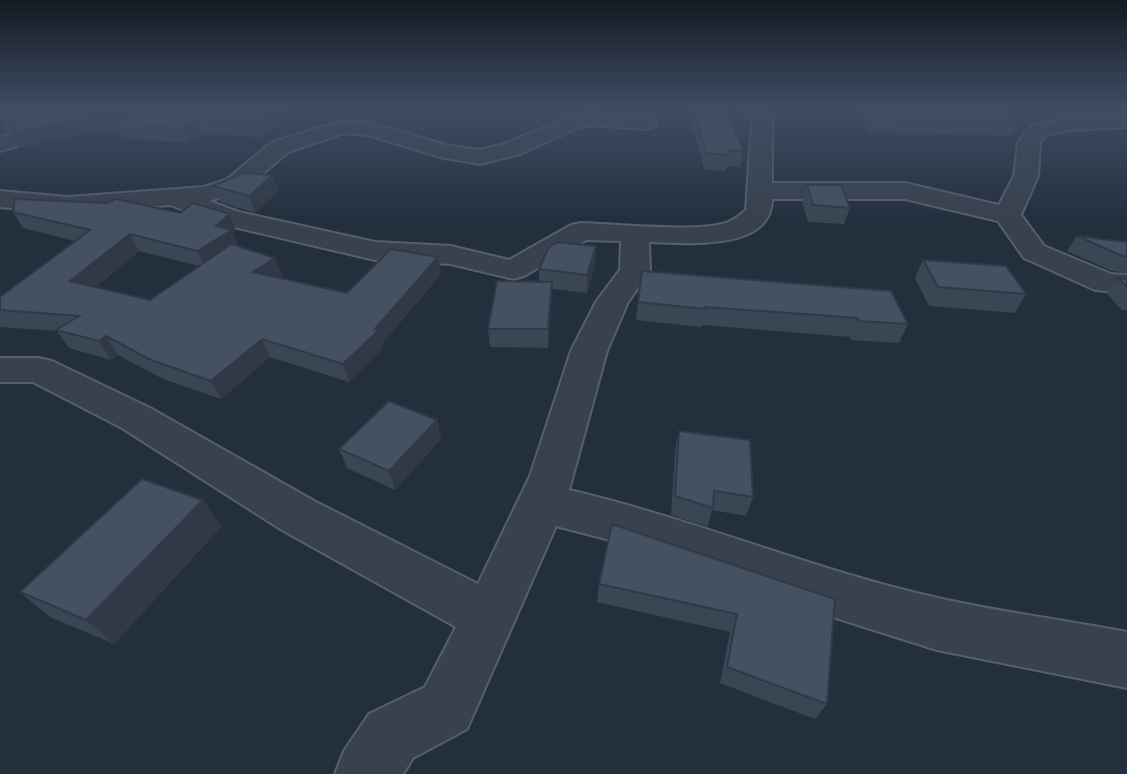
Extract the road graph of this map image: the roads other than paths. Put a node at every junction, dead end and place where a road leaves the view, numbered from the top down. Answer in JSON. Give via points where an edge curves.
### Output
{"nodes":[{"id":1,"x":283,"y":146,"type":"edge"},
{"id":2,"x":428,"y":146,"type":"edge"},
{"id":3,"x":519,"y":146,"type":"edge"},
{"id":4,"x":762,"y":146,"type":"edge"},
{"id":5,"x":1028,"y":146,"type":"edge"},
{"id":6,"x":761,"y":191,"type":"junction"},
{"id":7,"x":175,"y":198,"type":"junction"},
{"id":8,"x":0,"y":199,"type":"edge"},
{"id":9,"x":1007,"y":215,"type":"junction"},
{"id":10,"x":635,"y":233,"type":"junction"},
{"id":11,"x":1127,"y":284,"type":"edge"},
{"id":12,"x":0,"y":370,"type":"edge"},
{"id":13,"x":542,"y":503,"type":"junction"},
{"id":14,"x":489,"y":617,"type":"junction"},
{"id":15,"x":1127,"y":660,"type":"edge"},
{"id":16,"x":367,"y":774,"type":"edge"}],
"edges":[{"from":1,"to":7,"type":"street","via":[[235,185]]},
{"from":2,"to":3,"type":"street","via":[[480,157]]},
{"from":4,"to":6,"type":"street"},
{"from":5,"to":9,"type":"street","via":[[1026,176]]},
{"from":6,"to":9,"type":"street","via":[[905,191]]},
{"from":6,"to":10,"type":"street","via":[[759,212],[732,231]]},
{"from":7,"to":8,"type":"street","via":[[68,205]]},
{"from":7,"to":10,"type":"street","via":[[232,218],[375,251],[451,255],[513,270],[581,232]]},
{"from":9,"to":11,"type":"street","via":[[1034,252],[1106,283]]},
{"from":10,"to":13,"type":"street","via":[[635,271],[612,302],[589,351]]},
{"from":12,"to":14,"type":"street","via":[[39,370],[136,418],[299,516]]},
{"from":13,"to":14,"type":"street"},
{"from":13,"to":15,"type":"street","via":[[631,525],[937,624]]},
{"from":14,"to":16,"type":"street","via":[[446,708],[391,736]]}]}
